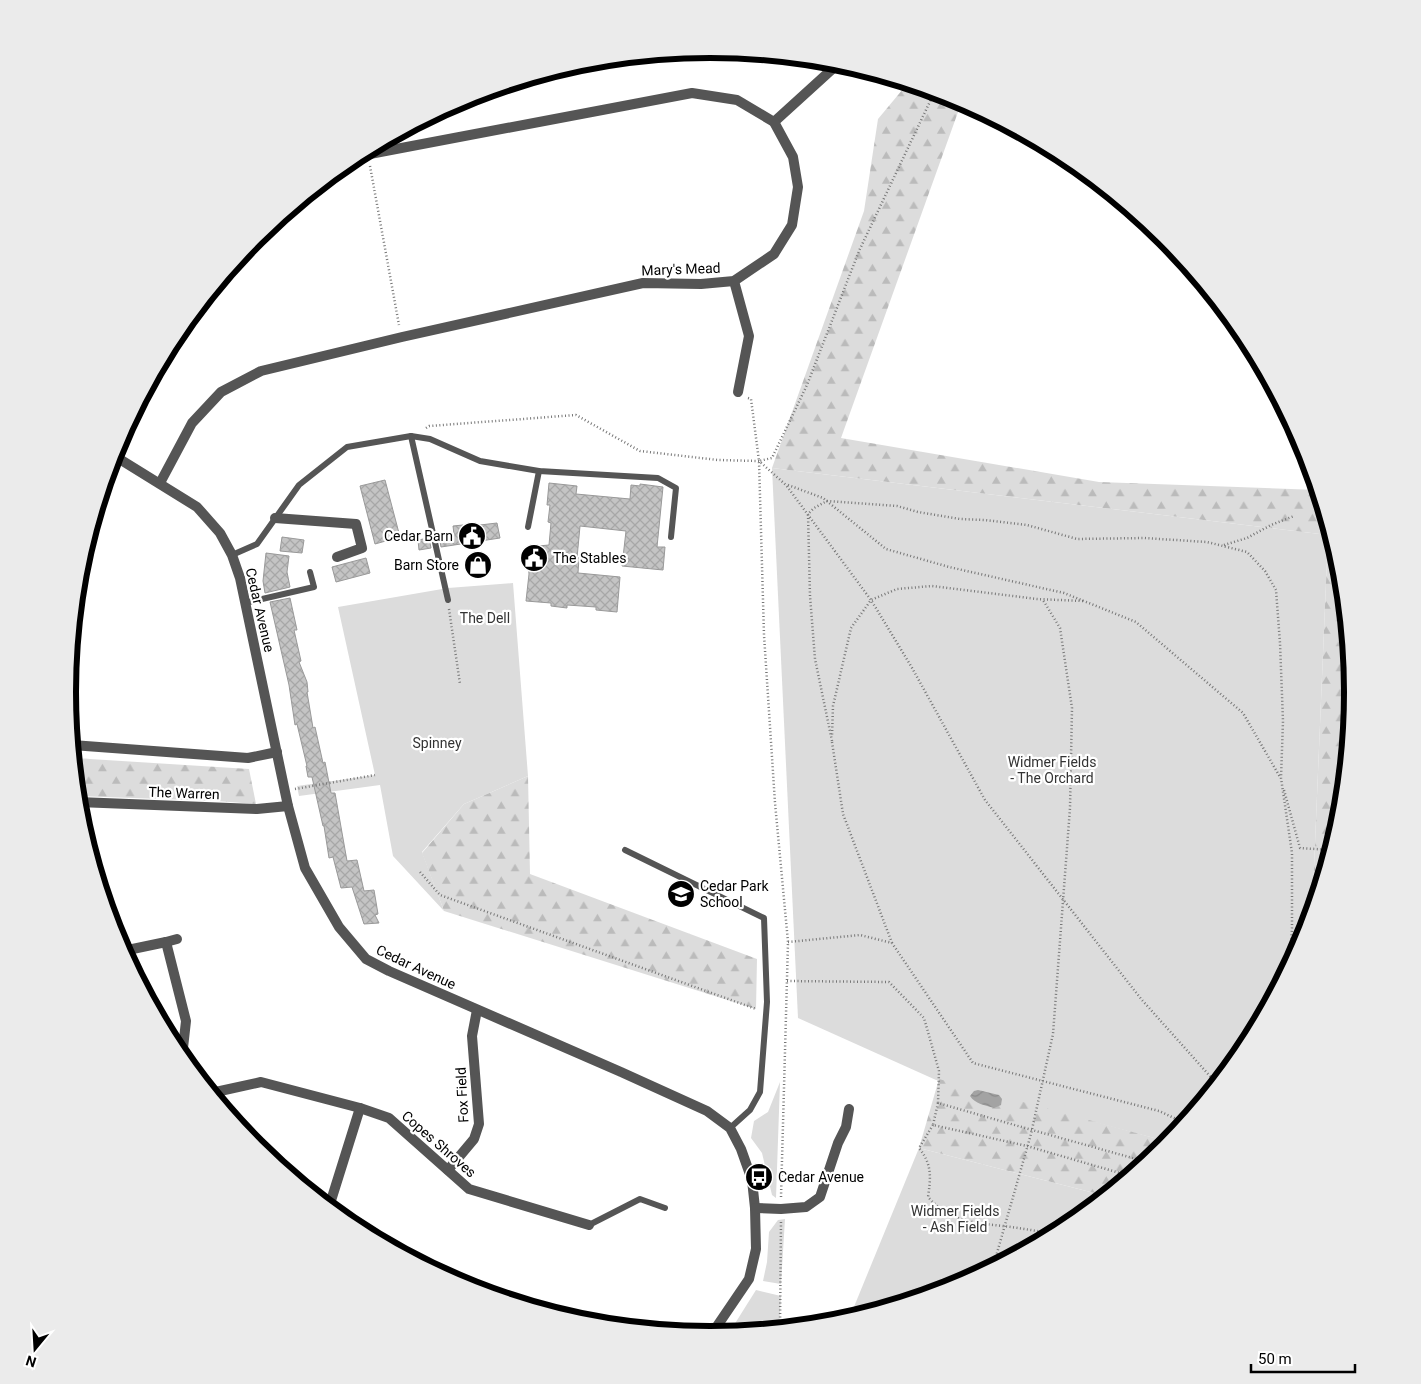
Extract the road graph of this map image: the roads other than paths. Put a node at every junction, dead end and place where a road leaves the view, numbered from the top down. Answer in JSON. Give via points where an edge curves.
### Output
{"nodes":[{"id":1,"x":832,"y":70,"type":"edge"},
{"id":2,"x":774,"y":122,"type":"junction"},
{"id":3,"x":378,"y":152,"type":"edge"},
{"id":4,"x":734,"y":282,"type":"junction"},
{"id":5,"x":738,"y":392,"type":"road end"},
{"id":6,"x":412,"y":436,"type":"junction"},
{"id":7,"x":120,"y":459,"type":"edge"},
{"id":8,"x":539,"y":470,"type":"junction"},
{"id":9,"x":160,"y":483,"type":"junction"},
{"id":10,"x":275,"y":518,"type":"junction"},
{"id":11,"x":528,"y":527,"type":"dead end"},
{"id":12,"x":671,"y":537,"type":"dead end"},
{"id":13,"x":232,"y":555,"type":"junction"},
{"id":14,"x":337,"y":557,"type":"dead end"},
{"id":15,"x":310,"y":572,"type":"dead end"},
{"id":16,"x":448,"y":600,"type":"road end"},
{"id":17,"x":245,"y":603,"type":"junction"},
{"id":18,"x":78,"y":745,"type":"edge"},
{"id":19,"x":277,"y":752,"type":"junction"},
{"id":20,"x":86,"y":802,"type":"edge"},
{"id":21,"x":288,"y":806,"type":"junction"},
{"id":22,"x":625,"y":850,"type":"dead end"},
{"id":23,"x":177,"y":939,"type":"dead end"},
{"id":24,"x":166,"y":942,"type":"junction"},
{"id":25,"x":130,"y":949,"type":"edge"},
{"id":26,"x":477,"y":1010,"type":"junction"},
{"id":27,"x":183,"y":1045,"type":"edge"},
{"id":28,"x":218,"y":1091,"type":"edge"},
{"id":29,"x":360,"y":1108,"type":"junction"},
{"id":30,"x":849,"y":1109,"type":"dead end"},
{"id":31,"x":730,"y":1128,"type":"junction"},
{"id":32,"x":448,"y":1170,"type":"junction"},
{"id":33,"x":331,"y":1200,"type":"edge"},
{"id":34,"x":665,"y":1208,"type":"dead end"},
{"id":35,"x":755,"y":1208,"type":"junction"},
{"id":36,"x":589,"y":1226,"type":"joint"},
{"id":37,"x":717,"y":1326,"type":"edge"}],
"edges":[{"from":1,"to":2,"type":"street"},
{"from":2,"to":3,"type":"street","via":[[737,100],[692,93]]},
{"from":2,"to":4,"type":"street","name":"Mary's Mead","via":[[793,157],[798,187],[792,225],[774,254]]},
{"from":4,"to":5,"type":"street","via":[[749,336]]},
{"from":4,"to":9,"type":"street","name":"Mary's Mead","via":[[643,283],[261,371],[221,392],[192,423]]},
{"from":6,"to":8,"type":"lane","via":[[430,439],[480,461]]},
{"from":6,"to":10,"type":"lane","via":[[347,447],[299,485]]},
{"from":6,"to":16,"type":"lane"},
{"from":7,"to":9,"type":"street","name":"Cedar Avenue"},
{"from":8,"to":11,"type":"lane"},
{"from":8,"to":12,"type":"lane","via":[[658,478],[676,488]]},
{"from":9,"to":13,"type":"street","name":"Cedar Avenue","via":[[197,507],[220,533]]},
{"from":10,"to":13,"type":"lane","via":[[257,544]]},
{"from":10,"to":14,"type":"street","via":[[356,524],[362,548]]},
{"from":13,"to":17,"type":"street","name":"Cedar Avenue"},
{"from":15,"to":17,"type":"lane","via":[[314,587]]},
{"from":17,"to":19,"type":"street","name":"Cedar Avenue"},
{"from":18,"to":19,"type":"street","via":[[248,758]]},
{"from":19,"to":21,"type":"street","name":"Cedar Avenue"},
{"from":20,"to":21,"type":"street","name":"The Warren","via":[[257,809]]},
{"from":21,"to":26,"type":"street","name":"Cedar Avenue","via":[[305,868],[339,927],[366,959]]},
{"from":22,"to":31,"type":"lane","via":[[764,918],[767,1002],[760,1092],[750,1110]]},
{"from":23,"to":24,"type":"street"},
{"from":24,"to":25,"type":"street"},
{"from":24,"to":27,"type":"street","via":[[186,1022]]},
{"from":26,"to":31,"type":"street","name":"Cedar Avenue","via":[[708,1111]]},
{"from":26,"to":32,"type":"street","name":"Fox Field","via":[[472,1036],[479,1124],[474,1139]]},
{"from":28,"to":29,"type":"street","name":"Copes Shroves","via":[[261,1082]]},
{"from":29,"to":32,"type":"street","name":"Copes Shroves","via":[[389,1118]]},
{"from":29,"to":33,"type":"street"},
{"from":30,"to":35,"type":"street","via":[[846,1127],[820,1197],[806,1206]]},
{"from":31,"to":35,"type":"street","name":"Cedar Avenue","via":[[752,1180]]},
{"from":32,"to":36,"type":"street","name":"Copes Shroves","via":[[470,1189]]},
{"from":34,"to":36,"type":"lane","via":[[640,1199]]},
{"from":35,"to":37,"type":"street","name":"Cedar Avenue","via":[[756,1249],[749,1279]]}]}
